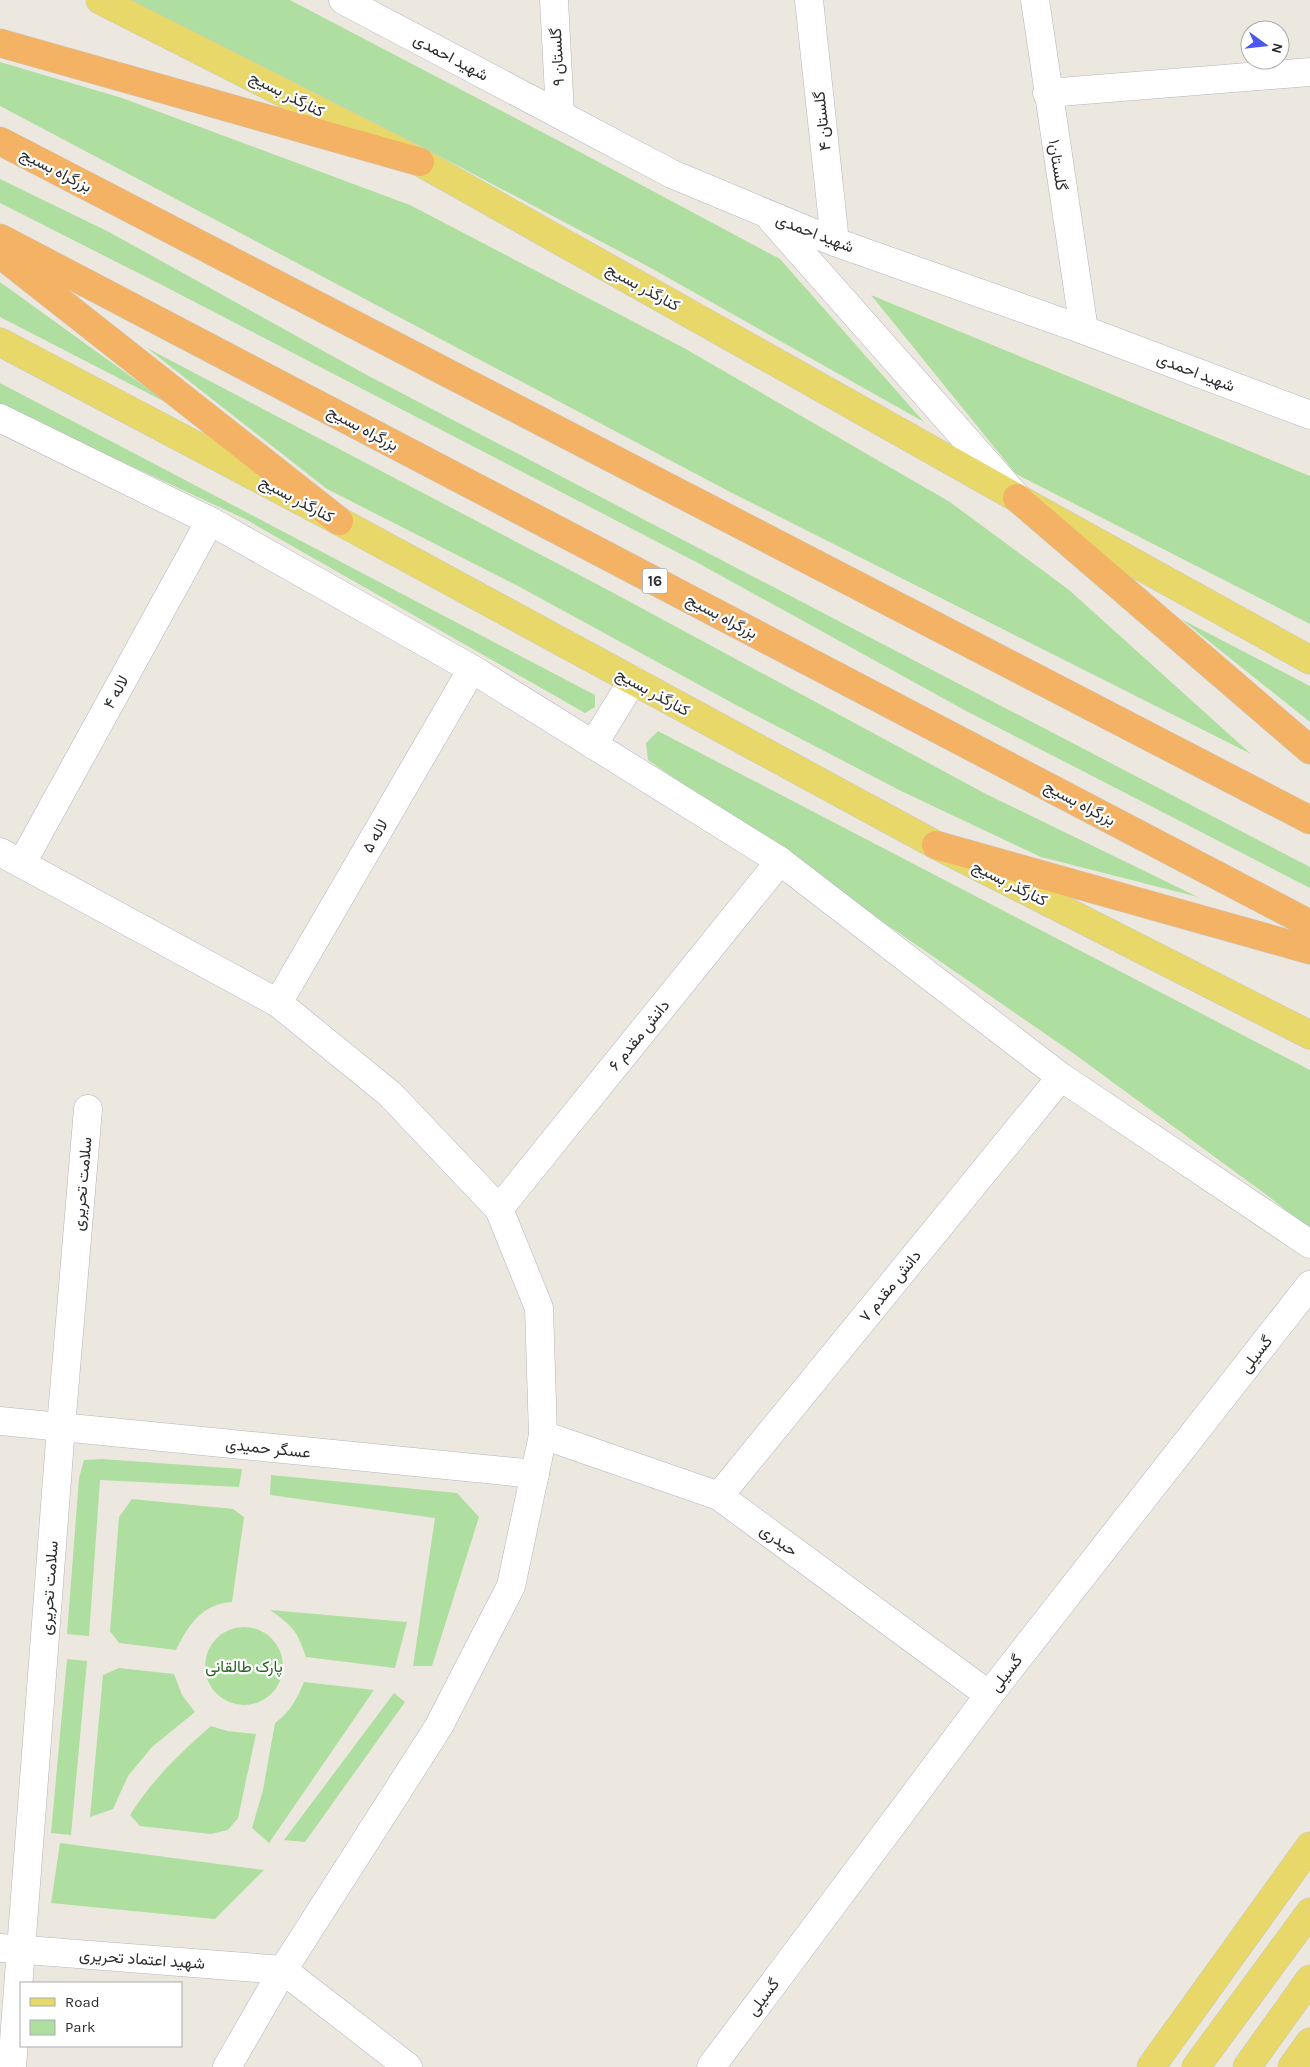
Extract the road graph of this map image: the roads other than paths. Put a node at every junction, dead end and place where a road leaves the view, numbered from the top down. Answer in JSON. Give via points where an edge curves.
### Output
{"nodes":[{"id":1,"x":100,"y":0,"type":"edge"},
{"id":2,"x":343,"y":0,"type":"edge"},
{"id":3,"x":554,"y":0,"type":"edge"},
{"id":4,"x":809,"y":0,"type":"edge"},
{"id":5,"x":1035,"y":0,"type":"edge"},
{"id":6,"x":0,"y":43,"type":"edge"},
{"id":7,"x":1310,"y":72,"type":"edge"},
{"id":8,"x":1047,"y":93,"type":"junction"},
{"id":9,"x":560,"y":114,"type":"junction"},
{"id":10,"x":0,"y":141,"type":"edge"},
{"id":11,"x":420,"y":162,"type":"junction"},
{"id":12,"x":768,"y":215,"type":"junction"},
{"id":13,"x":0,"y":238,"type":"edge"},
{"id":14,"x":835,"y":242,"type":"junction"},
{"id":15,"x":0,"y":254,"type":"edge"},
{"id":16,"x":1084,"y":330,"type":"junction"},
{"id":17,"x":0,"y":342,"type":"edge"},
{"id":18,"x":1310,"y":415,"type":"edge"},
{"id":19,"x":0,"y":418,"type":"edge"},
{"id":20,"x":1017,"y":498,"type":"junction"},
{"id":21,"x":210,"y":521,"type":"junction"},
{"id":22,"x":339,"y":521,"type":"junction"},
{"id":23,"x":1310,"y":660,"type":"edge"},
{"id":24,"x":472,"y":669,"type":"junction"},
{"id":25,"x":633,"y":680,"type":"junction"},
{"id":26,"x":594,"y":745,"type":"junction"},
{"id":27,"x":1310,"y":750,"type":"edge"},
{"id":28,"x":1310,"y":820,"type":"edge"},
{"id":29,"x":936,"y":846,"type":"junction"},
{"id":30,"x":11,"y":858,"type":"edge"},
{"id":31,"x":780,"y":861,"type":"junction"},
{"id":32,"x":1310,"y":924,"type":"edge"},
{"id":33,"x":1310,"y":950,"type":"edge"},
{"id":34,"x":278,"y":1003,"type":"junction"},
{"id":35,"x":1310,"y":1035,"type":"edge"},
{"id":36,"x":1061,"y":1077,"type":"junction"},
{"id":37,"x":88,"y":1109,"type":"dead end"},
{"id":38,"x":499,"y":1210,"type":"junction"},
{"id":39,"x":1310,"y":1244,"type":"edge"},
{"id":40,"x":1310,"y":1285,"type":"edge"},
{"id":41,"x":0,"y":1421,"type":"edge"},
{"id":42,"x":61,"y":1427,"type":"junction"},
{"id":43,"x":543,"y":1435,"type":"junction"},
{"id":44,"x":535,"y":1474,"type":"junction"},
{"id":45,"x":720,"y":1496,"type":"junction"},
{"id":46,"x":989,"y":1695,"type":"junction"},
{"id":47,"x":1310,"y":1846,"type":"edge"},
{"id":48,"x":1310,"y":1912,"type":"edge"},
{"id":49,"x":10,"y":1949,"type":"edge"},
{"id":50,"x":283,"y":1970,"type":"junction"},
{"id":51,"x":1310,"y":1979,"type":"edge"},
{"id":52,"x":1310,"y":2042,"type":"edge"},
{"id":53,"x":12,"y":2067,"type":"edge"},
{"id":54,"x":227,"y":2067,"type":"edge"},
{"id":55,"x":408,"y":2067,"type":"edge"},
{"id":56,"x":711,"y":2067,"type":"edge"},
{"id":57,"x":1151,"y":2067,"type":"edge"},
{"id":58,"x":1196,"y":2067,"type":"edge"},
{"id":59,"x":1247,"y":2067,"type":"edge"},
{"id":60,"x":1292,"y":2067,"type":"edge"}],
"edges":[{"from":1,"to":11,"type":"main road","name":"کنارگذر بسیج"},
{"from":2,"to":9,"type":"street","name":"شهید احمدی"},
{"from":3,"to":9,"type":"street","name":"گلستان ۹"},
{"from":4,"to":14,"type":"street","name":"گلستان ۴"},
{"from":5,"to":8,"type":"street","name":"گلستان۱"},
{"from":6,"to":11,"type":"highway"},
{"from":7,"to":8,"type":"street"},
{"from":8,"to":16,"type":"street","name":"گلستان۱"},
{"from":9,"to":12,"type":"street","name":"شهید احمدی","via":[[672,174]]},
{"from":10,"to":28,"type":"highway","name":"بزرگراه بسیج"},
{"from":11,"to":20,"type":"main road","name":"کنارگذر بسیج"},
{"from":12,"to":14,"type":"street","name":"شهید احمدی"},
{"from":12,"to":20,"type":"street"},
{"from":13,"to":32,"type":"highway","name":"بزرگراه بسیج","number":"16"},
{"from":14,"to":16,"type":"street","name":"شهید احمدی"},
{"from":15,"to":22,"type":"highway"},
{"from":16,"to":18,"type":"street","name":"شهید احمدی"},
{"from":17,"to":22,"type":"main road","name":"کنارگذر بسیج"},
{"from":19,"to":21,"type":"street"},
{"from":20,"to":23,"type":"main road","name":"کنارگذر بسیج"},
{"from":20,"to":27,"type":"highway"},
{"from":21,"to":24,"type":"street"},
{"from":21,"to":30,"type":"street","name":"لاله ۴"},
{"from":22,"to":25,"type":"main road","name":"کنارگذر بسیج"},
{"from":24,"to":26,"type":"street"},
{"from":24,"to":34,"type":"street","name":"لاله ۵"},
{"from":25,"to":26,"type":"street"},
{"from":25,"to":29,"type":"main road","name":"کنارگذر بسیج"},
{"from":26,"to":31,"type":"street"},
{"from":29,"to":33,"type":"highway"},
{"from":29,"to":35,"type":"main road","name":"کنارگذر بسیج"},
{"from":30,"to":34,"type":"street"},
{"from":31,"to":36,"type":"street"},
{"from":31,"to":38,"type":"street","name":"دانش مقدم ۶"},
{"from":34,"to":38,"type":"street","via":[[390,1094]]},
{"from":36,"to":39,"type":"street"},
{"from":36,"to":45,"type":"street","name":"دانش مقدم ۷"},
{"from":37,"to":42,"type":"street","name":"سلامت تحریری"},
{"from":38,"to":43,"type":"street","via":[[539,1308]]},
{"from":40,"to":46,"type":"street","name":"گسیلی"},
{"from":41,"to":42,"type":"street","name":"عسگر حمیدی"},
{"from":42,"to":44,"type":"street","name":"عسگر حمیدی"},
{"from":42,"to":49,"type":"street","name":"سلامت تحریری"},
{"from":43,"to":44,"type":"street"},
{"from":43,"to":45,"type":"street","name":"حیدری"},
{"from":44,"to":50,"type":"street","via":[[511,1586],[439,1726]]},
{"from":45,"to":46,"type":"street","name":"حیدری"},
{"from":46,"to":56,"type":"street","name":"گسیلی"},
{"from":47,"to":57,"type":"main road"},
{"from":48,"to":58,"type":"main road"},
{"from":49,"to":50,"type":"street","name":"شهید اعتماد تحریری"},
{"from":49,"to":53,"type":"street","name":"سلامت تحریری"},
{"from":50,"to":54,"type":"street"},
{"from":50,"to":55,"type":"street"},
{"from":51,"to":59,"type":"main road"},
{"from":52,"to":60,"type":"main road"}]}
